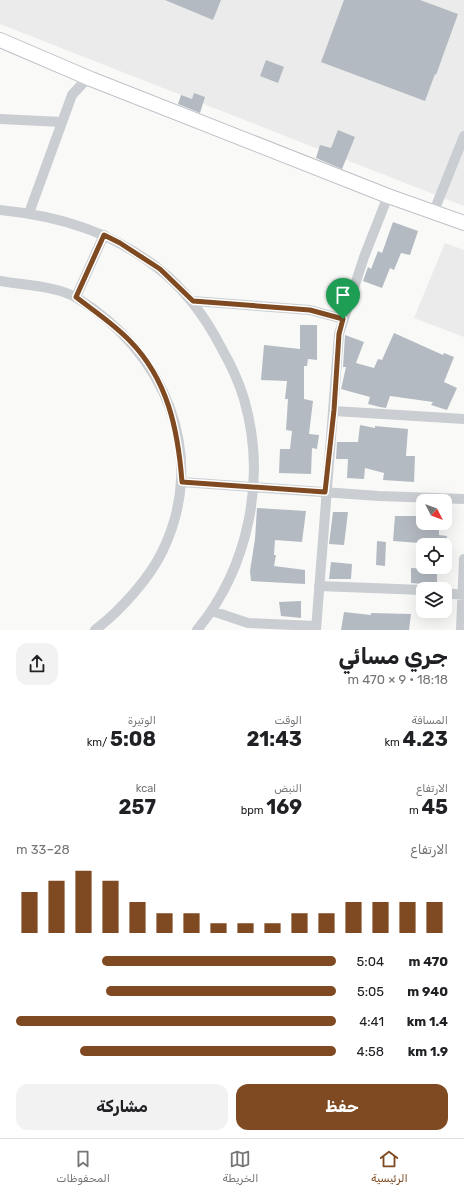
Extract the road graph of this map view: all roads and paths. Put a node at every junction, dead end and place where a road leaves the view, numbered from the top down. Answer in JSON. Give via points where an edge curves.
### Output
{"nodes":[{"id":1,"x":0,"y":40,"type":"edge"},
{"id":2,"x":91,"y":79,"type":"junction"},
{"id":3,"x":0,"y":119,"type":"edge"},
{"id":4,"x":62,"y":122,"type":"junction"},
{"id":5,"x":464,"y":136,"type":"edge"},
{"id":6,"x":388,"y":196,"type":"junction"},
{"id":7,"x":0,"y":210,"type":"edge"},
{"id":8,"x":434,"y":211,"type":"junction"},
{"id":9,"x":29,"y":213,"type":"junction"},
{"id":10,"x":464,"y":223,"type":"edge"},
{"id":11,"x":104,"y":235,"type":"junction"},
{"id":12,"x":0,"y":281,"type":"edge"},
{"id":13,"x":76,"y":297,"type":"junction"},
{"id":14,"x":193,"y":301,"type":"junction"},
{"id":15,"x":343,"y":319,"type":"junction"},
{"id":16,"x":334,"y":410,"type":"junction"},
{"id":17,"x":464,"y":419,"type":"edge"},
{"id":18,"x":182,"y":482,"type":"junction"},
{"id":19,"x":255,"y":486,"type":"junction"},
{"id":20,"x":325,"y":492,"type":"junction"},
{"id":21,"x":464,"y":499,"type":"edge"},
{"id":22,"x":464,"y":559,"type":"edge"},
{"id":23,"x":319,"y":586,"type":"junction"},
{"id":24,"x":416,"y":590,"type":"edge"},
{"id":25,"x":452,"y":593,"type":"edge"},
{"id":26,"x":463,"y":594,"type":"edge"},
{"id":27,"x":212,"y":611,"type":"junction"},
{"id":28,"x":247,"y":626,"type":"edge"},
{"id":29,"x":316,"y":628,"type":"edge"},
{"id":30,"x":95,"y":630,"type":"edge"},
{"id":31,"x":197,"y":630,"type":"edge"},
{"id":32,"x":461,"y":630,"type":"edge"}],
"edges":[{"from":1,"to":2,"type":"street"},
{"from":2,"to":4,"type":"street","via":[[80,85],[72,95]]},
{"from":2,"to":6,"type":"street"},
{"from":3,"to":4,"type":"street"},
{"from":4,"to":9,"type":"street"},
{"from":5,"to":8,"type":"street"},
{"from":6,"to":8,"type":"street"},
{"from":6,"to":15,"type":"street"},
{"from":7,"to":9,"type":"street"},
{"from":8,"to":10,"type":"street"},
{"from":9,"to":11,"type":"street","via":[[58,218]]},
{"from":11,"to":13,"type":"street"},
{"from":11,"to":14,"type":"street","via":[[160,269]]},
{"from":12,"to":13,"type":"street","via":[[53,290]]},
{"from":13,"to":18,"type":"street","via":[[131,342],[153,371],[165,394],[174,422]]},
{"from":14,"to":15,"type":"street","via":[[310,310]]},
{"from":14,"to":19,"type":"street","via":[[217,339],[244,399],[253,447]]},
{"from":15,"to":16,"type":"street","via":[[339,334]]},
{"from":16,"to":17,"type":"street"},
{"from":16,"to":20,"type":"street"},
{"from":18,"to":19,"type":"street"},
{"from":18,"to":30,"type":"street","via":[[178,510],[163,552],[129,598]]},
{"from":19,"to":20,"type":"street"},
{"from":19,"to":27,"type":"street","via":[[238,560]]},
{"from":20,"to":21,"type":"street"},
{"from":20,"to":23,"type":"street"},
{"from":22,"to":26,"type":"street"},
{"from":23,"to":24,"type":"street"},
{"from":23,"to":29,"type":"street"},
{"from":25,"to":26,"type":"street"},
{"from":26,"to":32,"type":"street"},
{"from":27,"to":28,"type":"street"},
{"from":27,"to":31,"type":"street"},
{"from":28,"to":29,"type":"street"}]}
